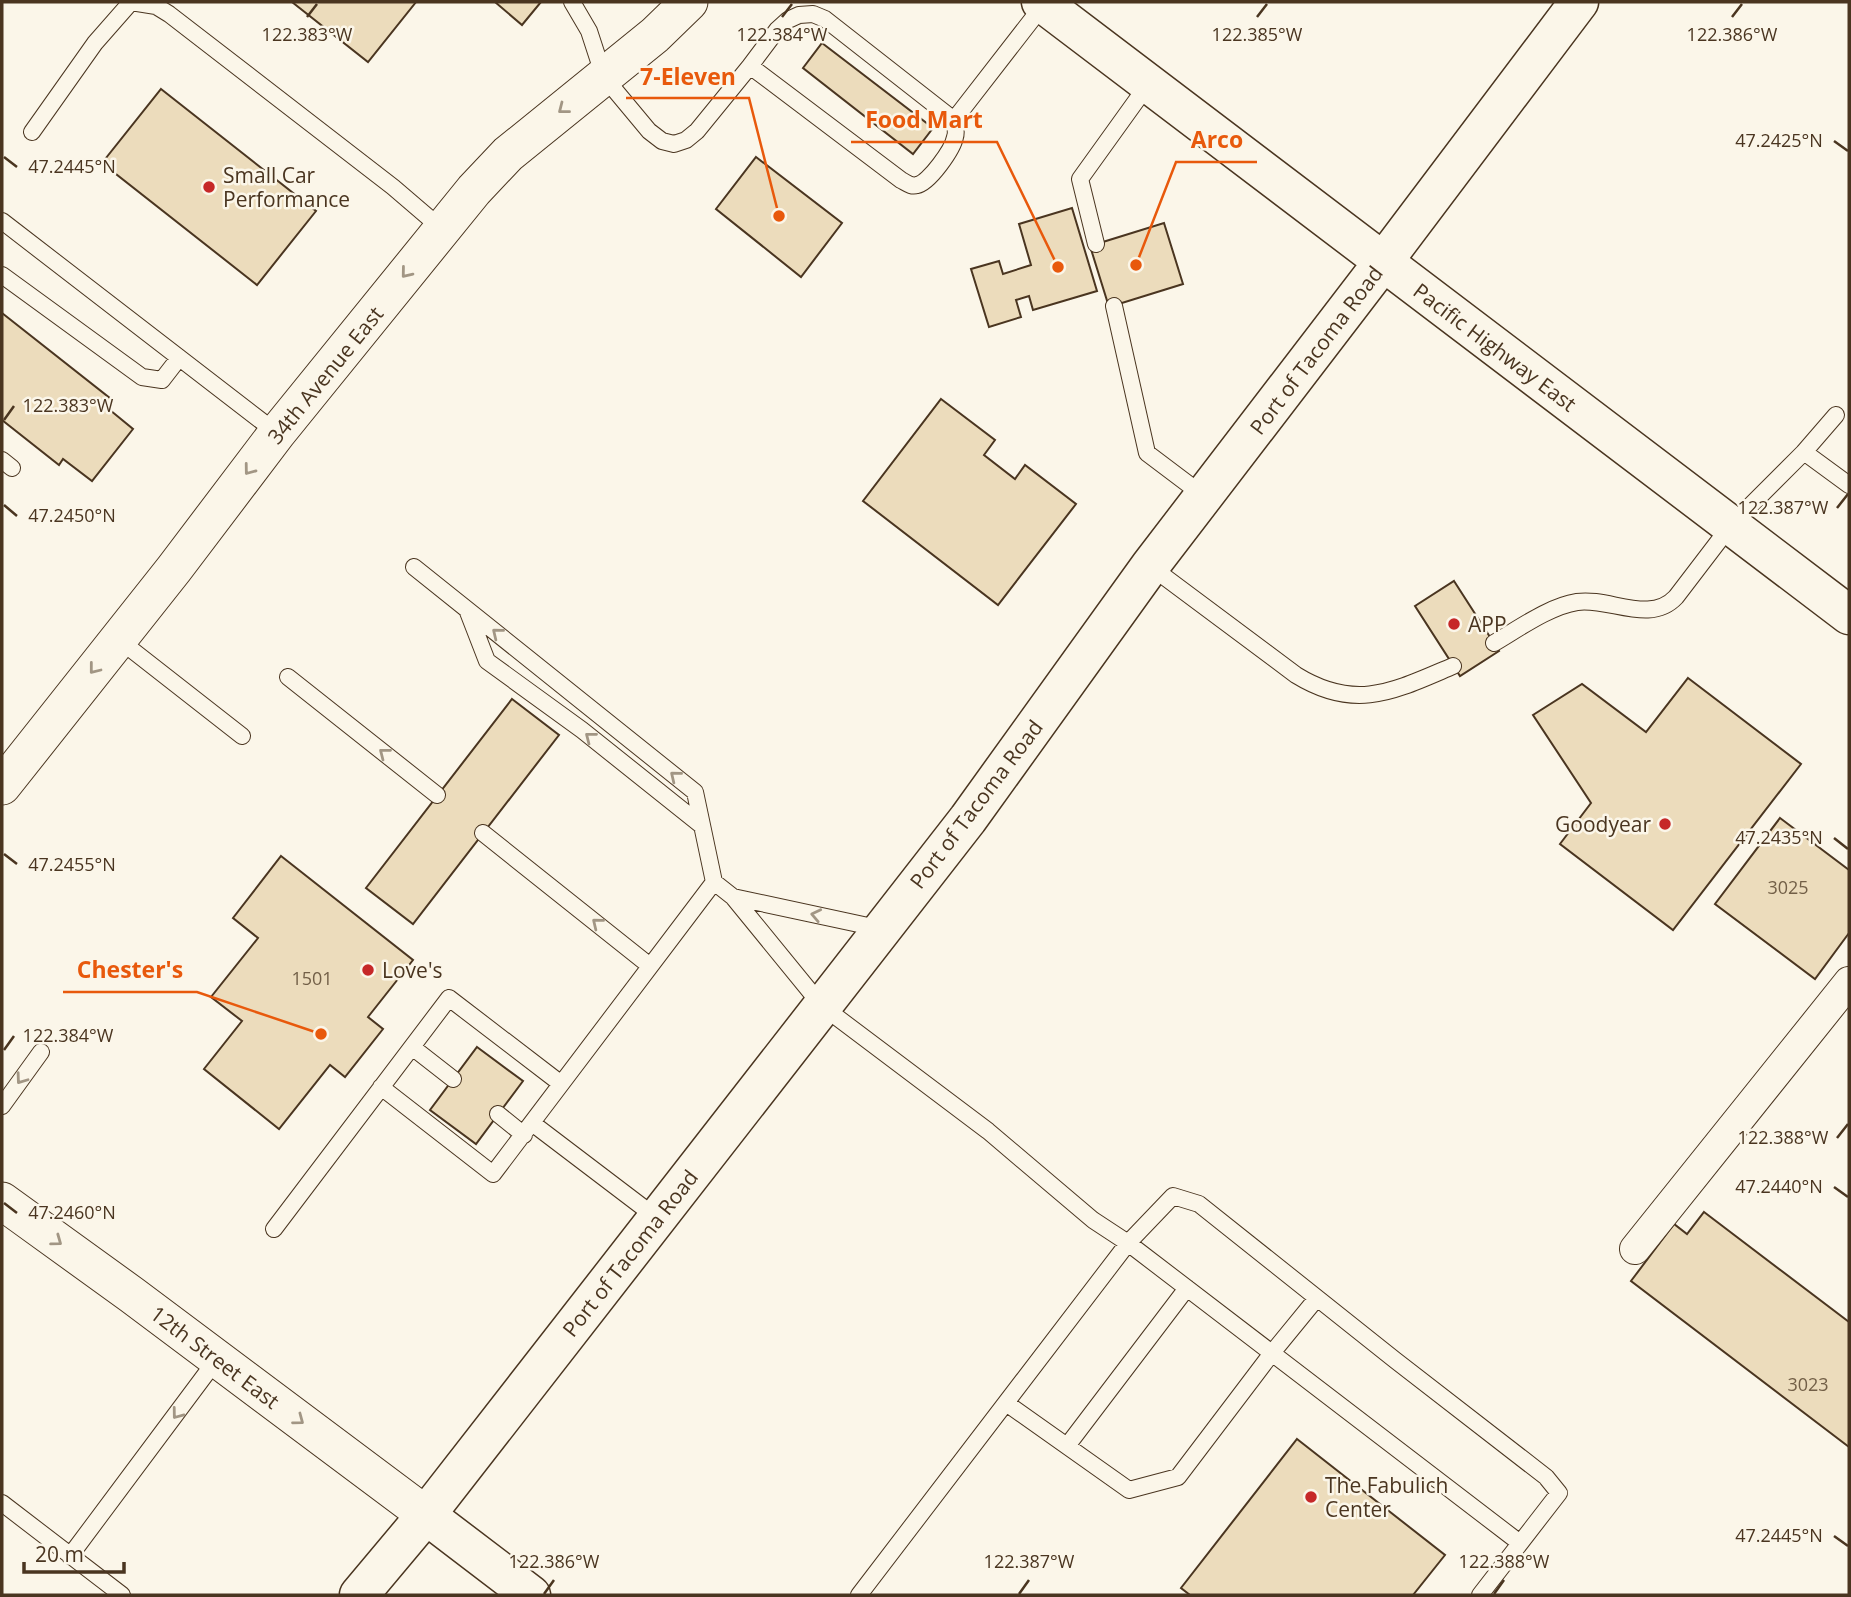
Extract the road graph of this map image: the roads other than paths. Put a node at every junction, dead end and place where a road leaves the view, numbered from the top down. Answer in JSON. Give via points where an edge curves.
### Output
{"nodes":[{"id":1,"x":572,"y":2,"type":"edge"},
{"id":2,"x":689,"y":2,"type":"edge"},
{"id":3,"x":1578,"y":2,"type":"edge"},
{"id":4,"x":1042,"y":3,"type":"edge"},
{"id":5,"x":750,"y":66,"type":"junction"},
{"id":6,"x":604,"y":76,"type":"junction"},
{"id":7,"x":1149,"y":83,"type":"junction"},
{"id":8,"x":954,"y":120,"type":"junction"},
{"id":9,"x":32,"y":132,"type":"dead end"},
{"id":10,"x":2,"y":221,"type":"edge"},
{"id":11,"x":442,"y":229,"type":"junction"},
{"id":12,"x":1096,"y":244,"type":"dead end"},
{"id":13,"x":1383,"y":262,"type":"junction"},
{"id":14,"x":2,"y":275,"type":"edge"},
{"id":15,"x":1114,"y":306,"type":"dead end"},
{"id":16,"x":179,"y":358,"type":"junction"},
{"id":17,"x":1836,"y":415,"type":"dead end"},
{"id":18,"x":277,"y":433,"type":"junction"},
{"id":19,"x":1804,"y":452,"type":"junction"},
{"id":20,"x":1849,"y":485,"type":"edge"},
{"id":21,"x":1204,"y":496,"type":"junction"},
{"id":22,"x":1731,"y":525,"type":"junction"},
{"id":23,"x":1150,"y":566,"type":"junction"},
{"id":24,"x":414,"y":567,"type":"dead end"},
{"id":25,"x":467,"y":609,"type":"junction"},
{"id":26,"x":1849,"y":615,"type":"edge"},
{"id":27,"x":118,"y":639,"type":"junction"},
{"id":28,"x":1494,"y":643,"type":"dead end"},
{"id":29,"x":1453,"y":666,"type":"dead end"},
{"id":30,"x":288,"y":677,"type":"dead end"},
{"id":31,"x":242,"y":736,"type":"dead end"},
{"id":32,"x":2,"y":786,"type":"edge"},
{"id":33,"x":437,"y":795,"type":"dead end"},
{"id":34,"x":701,"y":825,"type":"junction"},
{"id":35,"x":483,"y":833,"type":"dead end"},
{"id":36,"x":714,"y":881,"type":"junction"},
{"id":37,"x":733,"y":897,"type":"junction"},
{"id":38,"x":882,"y":929,"type":"junction"},
{"id":39,"x":650,"y":966,"type":"junction"},
{"id":40,"x":1849,"y":982,"type":"edge"},
{"id":41,"x":822,"y":1006,"type":"junction"},
{"id":42,"x":411,"y":1047,"type":"junction"},
{"id":43,"x":41,"y":1052,"type":"dead end"},
{"id":44,"x":453,"y":1079,"type":"dead end"},
{"id":45,"x":560,"y":1083,"type":"junction"},
{"id":46,"x":381,"y":1087,"type":"junction"},
{"id":47,"x":2,"y":1106,"type":"edge"},
{"id":48,"x":498,"y":1114,"type":"dead end"},
{"id":49,"x":528,"y":1129,"type":"junction"},
{"id":50,"x":2,"y":1201,"type":"edge"},
{"id":51,"x":657,"y":1218,"type":"junction"},
{"id":52,"x":274,"y":1229,"type":"dead end"},
{"id":53,"x":1128,"y":1243,"type":"junction"},
{"id":54,"x":1635,"y":1249,"type":"dead end"},
{"id":55,"x":1187,"y":1288,"type":"junction"},
{"id":56,"x":1317,"y":1298,"type":"junction"},
{"id":57,"x":1272,"y":1353,"type":"junction"},
{"id":58,"x":217,"y":1359,"type":"junction"},
{"id":59,"x":1006,"y":1403,"type":"junction"},
{"id":60,"x":1067,"y":1446,"type":"junction"},
{"id":61,"x":2,"y":1503,"type":"edge"},
{"id":62,"x":426,"y":1515,"type":"junction"},
{"id":63,"x":1520,"y":1543,"type":"junction"},
{"id":64,"x":70,"y":1556,"type":"junction"},
{"id":65,"x":122,"y":1595,"type":"edge"},
{"id":66,"x":359,"y":1595,"type":"edge"},
{"id":67,"x":531,"y":1595,"type":"edge"},
{"id":68,"x":859,"y":1595,"type":"edge"},
{"id":69,"x":1480,"y":1595,"type":"edge"}],
"edges":[{"from":1,"to":6,"type":"lane","via":[[589,32]]},
{"from":2,"to":6,"type":"street","name":"34th Avenue East"},
{"from":3,"to":13,"type":"main road","name":"Port of Tacoma Road"},
{"from":4,"to":7,"type":"main road","name":"Pacific Highway East"},
{"from":4,"to":8,"type":"lane"},
{"from":5,"to":6,"type":"lane","via":[[697,131],[674,144],[649,131]]},
{"from":5,"to":8,"type":"lane","via":[[788,20],[813,15],[825,19]]},
{"from":5,"to":8,"type":"lane","via":[[911,186],[926,181],[951,148]]},
{"from":6,"to":11,"type":"street","name":"34th Avenue East","one_way":true,"via":[[508,154]]},
{"from":7,"to":12,"type":"lane","via":[[1080,178]]},
{"from":7,"to":13,"type":"main road","name":"Pacific Highway East"},
{"from":9,"to":11,"type":"lane","via":[[95,43],[131,2],[156,6]]},
{"from":10,"to":16,"type":"lane"},
{"from":11,"to":18,"type":"street","name":"34th Avenue East","one_way":true},
{"from":13,"to":21,"type":"main road","name":"Port of Tacoma Road"},
{"from":13,"to":22,"type":"main road","name":"Pacific Highway East"},
{"from":14,"to":16,"type":"lane","via":[[142,377],[162,380]]},
{"from":15,"to":21,"type":"lane","via":[[1147,453]]},
{"from":16,"to":18,"type":"lane"},
{"from":17,"to":19,"type":"lane"},
{"from":18,"to":27,"type":"street","name":"34th Avenue East","one_way":true},
{"from":19,"to":20,"type":"lane"},
{"from":19,"to":22,"type":"lane"},
{"from":21,"to":23,"type":"main road","name":"Port of Tacoma Road"},
{"from":22,"to":26,"type":"main road","name":"Pacific Highway East"},
{"from":22,"to":28,"type":"lane","via":[[1665,607],[1643,610],[1577,602]]},
{"from":23,"to":29,"type":"lane","via":[[1320,688],[1360,696],[1380,694]]},
{"from":23,"to":38,"type":"main road","name":"Port of Tacoma Road","via":[[968,819]]},
{"from":24,"to":25,"type":"lane"},
{"from":34,"to":25,"type":"lane","one_way":true,"via":[[487,661]]},
{"from":34,"to":25,"type":"lane","one_way":true,"via":[[695,792]]},
{"from":27,"to":31,"type":"lane"},
{"from":27,"to":32,"type":"street","name":"34th Avenue East","one_way":true},
{"from":33,"to":30,"type":"lane","one_way":true},
{"from":34,"to":36,"type":"lane"},
{"from":39,"to":35,"type":"lane","one_way":true},
{"from":36,"to":37,"type":"lane"},
{"from":36,"to":39,"type":"lane"},
{"from":38,"to":37,"type":"lane","one_way":true},
{"from":37,"to":41,"type":"lane"},
{"from":38,"to":41,"type":"main road","name":"Port of Tacoma Road"},
{"from":39,"to":45,"type":"lane"},
{"from":40,"to":54,"type":"street"},
{"from":41,"to":51,"type":"main road","name":"Port of Tacoma Road"},
{"from":41,"to":53,"type":"lane"},
{"from":42,"to":44,"type":"lane"},
{"from":42,"to":45,"type":"lane","via":[[449,998]]},
{"from":42,"to":46,"type":"lane"},
{"from":43,"to":47,"type":"lane","one_way":true},
{"from":45,"to":49,"type":"lane"},
{"from":46,"to":49,"type":"lane","via":[[493,1174]]},
{"from":46,"to":52,"type":"lane"},
{"from":48,"to":49,"type":"lane"},
{"from":49,"to":51,"type":"lane"},
{"from":50,"to":58,"type":"street","name":"12th Street East","one_way":true},
{"from":51,"to":62,"type":"main road","name":"Port of Tacoma Road"},
{"from":53,"to":55,"type":"lane"},
{"from":53,"to":56,"type":"lane","via":[[1173,1196],[1199,1204]]},
{"from":53,"to":59,"type":"lane"},
{"from":55,"to":57,"type":"lane"},
{"from":55,"to":60,"type":"lane"},
{"from":56,"to":57,"type":"lane"},
{"from":56,"to":63,"type":"lane","via":[[1546,1477],[1559,1493]]},
{"from":57,"to":60,"type":"lane","via":[[1178,1478],[1129,1490]]},
{"from":57,"to":63,"type":"lane"},
{"from":58,"to":62,"type":"street","name":"12th Street East","one_way":true},
{"from":58,"to":64,"type":"lane","one_way":true},
{"from":59,"to":60,"type":"lane"},
{"from":59,"to":68,"type":"lane"},
{"from":61,"to":64,"type":"lane"},
{"from":62,"to":66,"type":"main road","name":"Port of Tacoma Road"},
{"from":62,"to":67,"type":"main road"},
{"from":63,"to":69,"type":"lane"},
{"from":64,"to":65,"type":"lane"}]}
